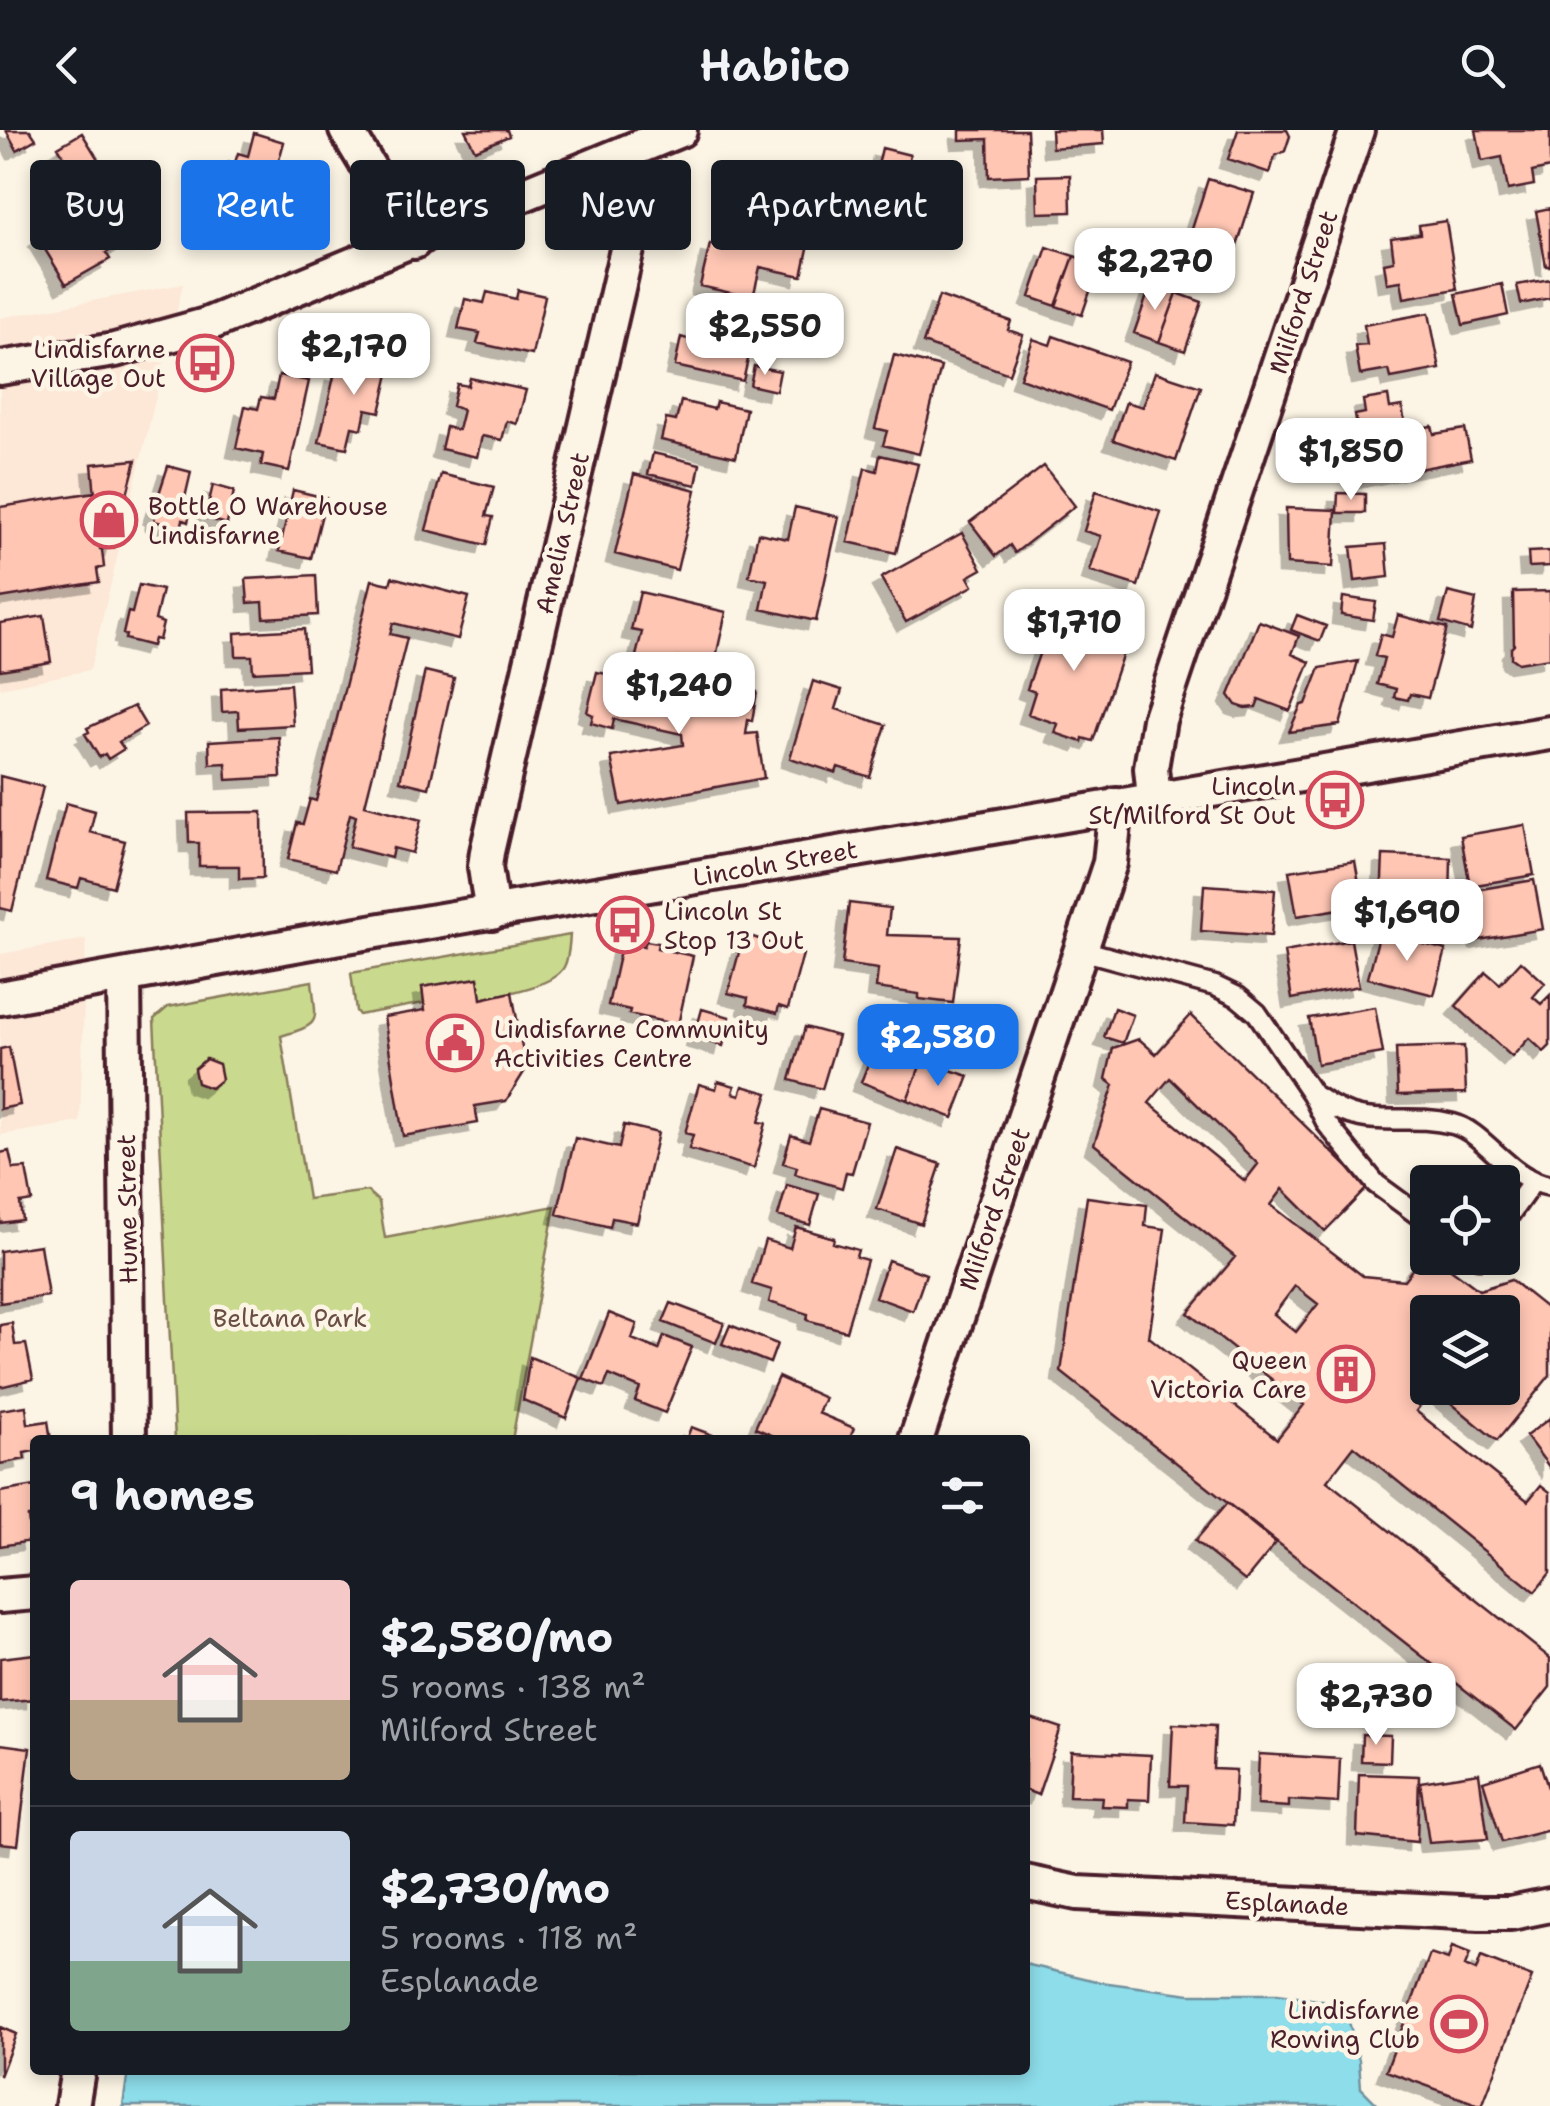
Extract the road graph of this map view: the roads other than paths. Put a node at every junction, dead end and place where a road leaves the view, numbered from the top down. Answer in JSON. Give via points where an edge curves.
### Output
{"nodes":[{"id":1,"x":346,"y":130,"type":"edge"},
{"id":2,"x":680,"y":130,"type":"edge"},
{"id":3,"x":1356,"y":130,"type":"edge"},
{"id":4,"x":626,"y":153,"type":"junction"},
{"id":5,"x":364,"y":160,"type":"edge"},
{"id":6,"x":525,"y":195,"type":"edge"},
{"id":7,"x":395,"y":250,"type":"edge"},
{"id":8,"x":0,"y":368,"type":"edge"},
{"id":9,"x":1550,"y":733,"type":"edge"},
{"id":10,"x":1154,"y":798,"type":"junction"},
{"id":11,"x":1116,"y":805,"type":"junction"},
{"id":12,"x":492,"y":913,"type":"junction"},
{"id":13,"x":1081,"y":950,"type":"junction"},
{"id":14,"x":124,"y":977,"type":"junction"},
{"id":15,"x":0,"y":998,"type":"edge"},
{"id":16,"x":1312,"y":1094,"type":"junction"},
{"id":17,"x":1541,"y":1184,"type":"edge"},
{"id":18,"x":1520,"y":1206,"type":"edge"},
{"id":19,"x":1410,"y":1209,"type":"edge"},
{"id":20,"x":129,"y":1435,"type":"edge"},
{"id":21,"x":918,"y":1435,"type":"edge"},
{"id":22,"x":30,"y":1593,"type":"edge"},
{"id":23,"x":0,"y":1596,"type":"edge"},
{"id":24,"x":1030,"y":1883,"type":"edge"},
{"id":25,"x":1550,"y":1905,"type":"edge"},
{"id":26,"x":77,"y":2075,"type":"edge"},
{"id":27,"x":72,"y":2106,"type":"edge"}],
"edges":[{"from":1,"to":5,"type":"street"},
{"from":2,"to":4,"type":"street"},
{"from":3,"to":10,"type":"street","name":"Milford Street","via":[[1159,720]]},
{"from":4,"to":6,"type":"street"},
{"from":4,"to":12,"type":"street","name":"Amelia Street","via":[[634,198],[629,241],[487,852]]},
{"from":7,"to":8,"type":"street","via":[[191,330]]},
{"from":9,"to":10,"type":"street","name":"Lincoln Street"},
{"from":10,"to":11,"type":"street","name":"Lincoln Street"},
{"from":11,"to":12,"type":"street","name":"Lincoln Street"},
{"from":11,"to":13,"type":"street","name":"Milford Street","via":[[1110,863]]},
{"from":12,"to":14,"type":"street","name":"Lincoln Street"},
{"from":13,"to":16,"type":"lane","via":[[1238,997],[1257,1013]]},
{"from":13,"to":21,"type":"street","name":"Milford Street"},
{"from":14,"to":15,"type":"street","name":"Lincoln Street"},
{"from":14,"to":20,"type":"street","name":"Hume Street"},
{"from":16,"to":17,"type":"lane","via":[[1345,1115],[1457,1124]]},
{"from":16,"to":19,"type":"lane","via":[[1327,1124],[1376,1184]]},
{"from":17,"to":18,"type":"lane"},
{"from":22,"to":23,"type":"street"},
{"from":24,"to":25,"type":"street","name":"Esplanade","via":[[1077,1892],[1480,1913]]},
{"from":26,"to":27,"type":"street"}]}
